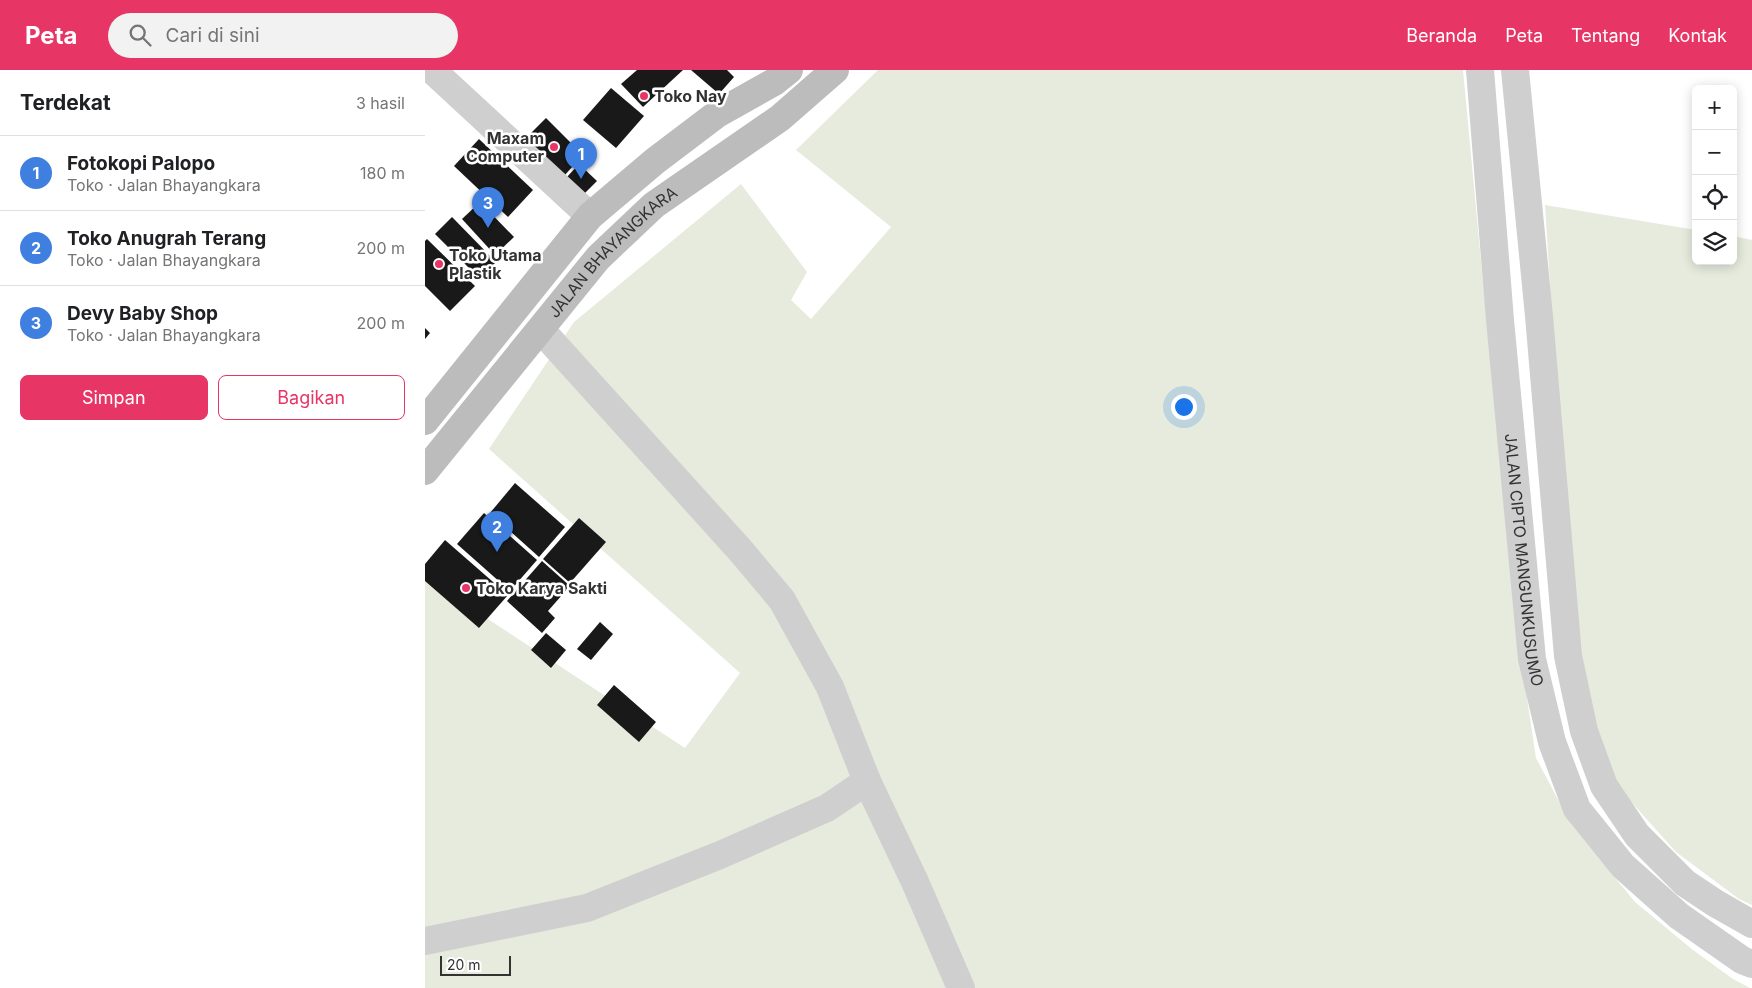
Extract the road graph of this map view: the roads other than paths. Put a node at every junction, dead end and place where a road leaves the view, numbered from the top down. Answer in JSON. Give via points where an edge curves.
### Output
{"nodes":[{"id":1,"x":432,"y":70,"type":"edge"},
{"id":2,"x":789,"y":70,"type":"edge"},
{"id":3,"x":835,"y":70,"type":"edge"},
{"id":4,"x":1480,"y":70,"type":"edge"},
{"id":5,"x":1515,"y":70,"type":"edge"},
{"id":6,"x":590,"y":216,"type":"junction"},
{"id":7,"x":1539,"y":316,"type":"junction"},
{"id":8,"x":1500,"y":320,"type":"junction"},
{"id":9,"x":541,"y":330,"type":"junction"},
{"id":10,"x":425,"y":421,"type":"edge"},
{"id":11,"x":425,"y":471,"type":"edge"},
{"id":12,"x":867,"y":780,"type":"junction"},
{"id":13,"x":1752,"y":924,"type":"edge"},
{"id":14,"x":425,"y":941,"type":"edge"},
{"id":15,"x":1752,"y":964,"type":"edge"},
{"id":16,"x":961,"y":988,"type":"edge"}],
"edges":[{"from":1,"to":6,"type":"street"},
{"from":2,"to":6,"type":"main road","via":[[717,114]]},
{"from":3,"to":9,"type":"main road","name":"JALAN BHAYANGKARA","via":[[780,118],[654,205],[598,258]]},
{"from":4,"to":8,"type":"street","name":"JALAN CIPTO MANGUNKUSUMO"},
{"from":5,"to":7,"type":"street","name":"JALAN CIPTO MANGUNKUSUMO"},
{"from":6,"to":10,"type":"main road"},
{"from":7,"to":8,"type":"street"},
{"from":7,"to":13,"type":"street","name":"JALAN CIPTO MANGUNKUSUMO","via":[[1568,656],[1584,731],[1605,786],[1637,834],[1685,883]]},
{"from":8,"to":15,"type":"street","name":"JALAN CIPTO MANGUNKUSUMO","via":[[1532,659],[1552,742],[1577,809],[1623,866],[1679,916]]},
{"from":9,"to":11,"type":"main road","name":"JALAN BHAYANGKARA"},
{"from":9,"to":12,"type":"street","via":[[782,600],[830,687]]},
{"from":12,"to":14,"type":"street","via":[[827,808],[587,908]]},
{"from":12,"to":16,"type":"street"}]}
